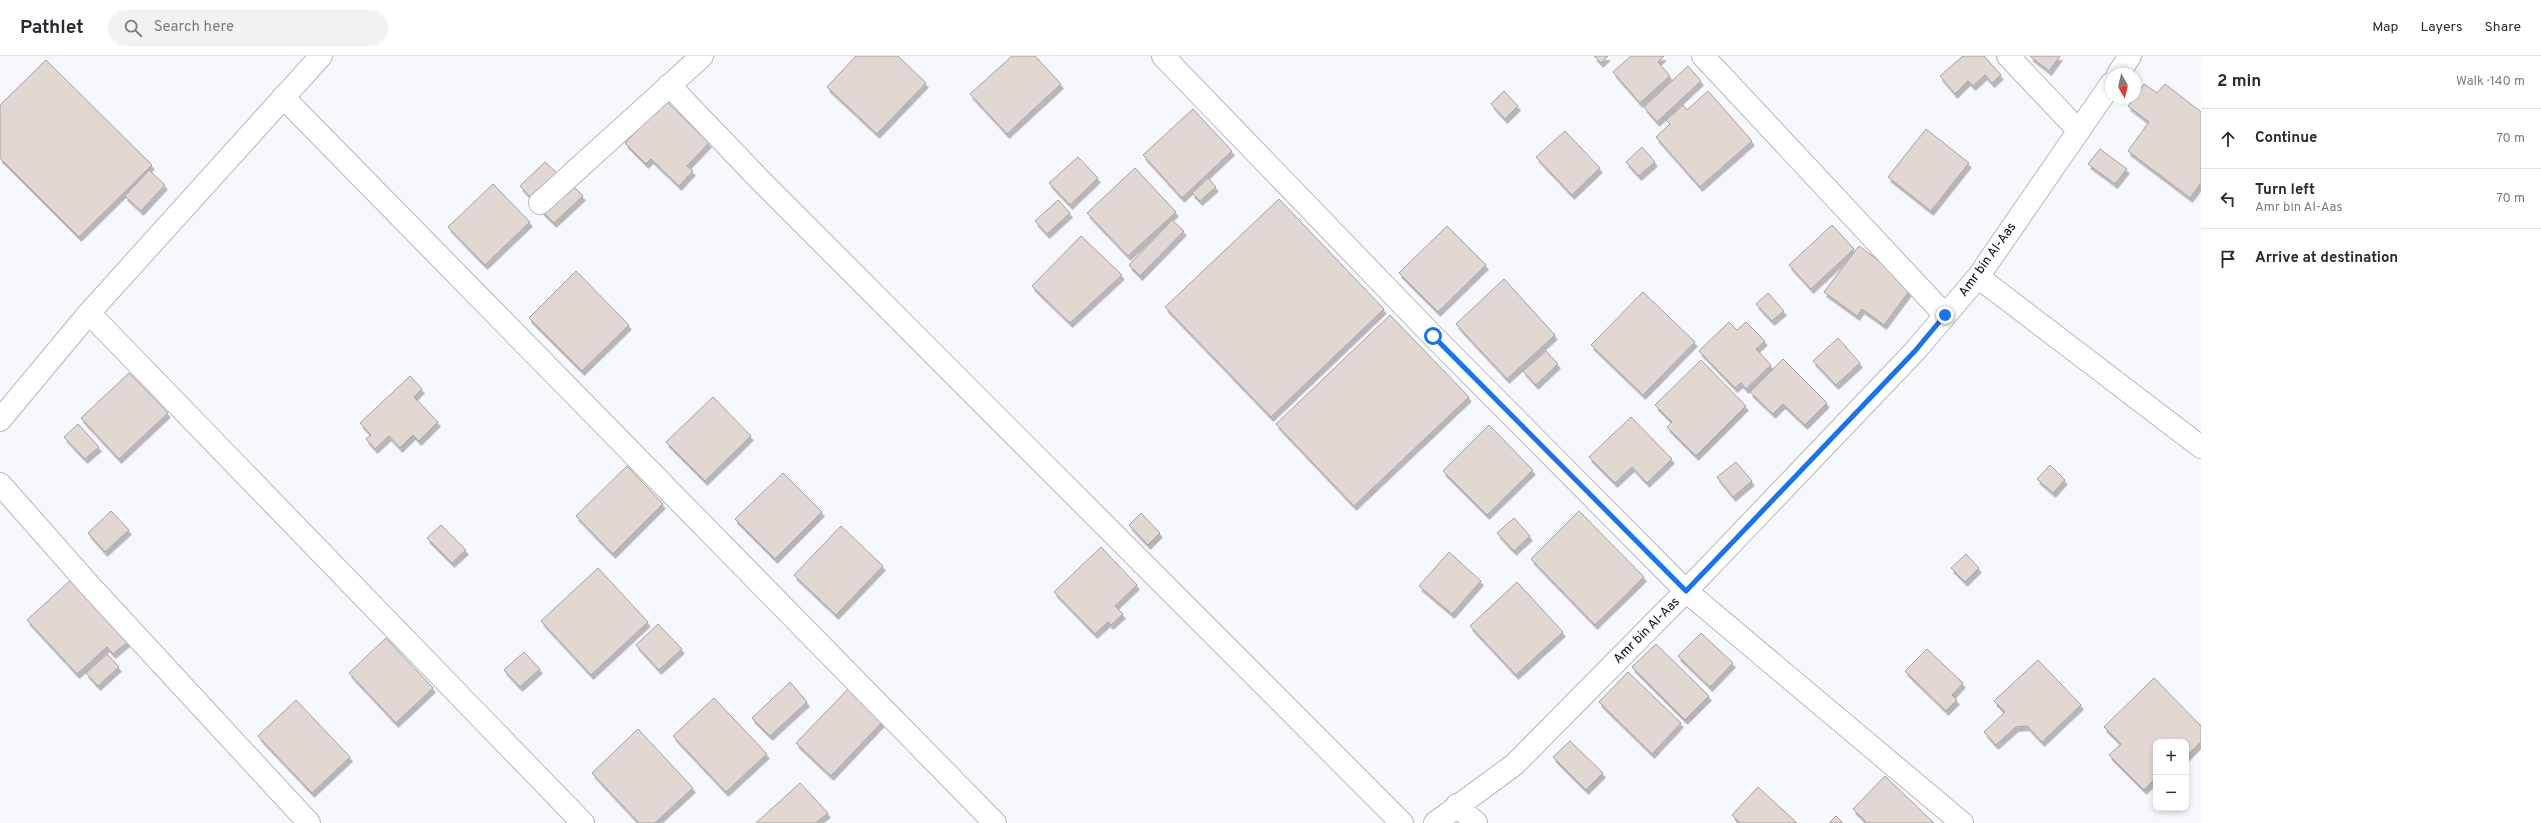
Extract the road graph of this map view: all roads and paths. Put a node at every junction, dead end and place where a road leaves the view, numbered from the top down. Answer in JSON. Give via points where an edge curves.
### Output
{"nodes":[{"id":1,"x":321,"y":56,"type":"edge"},
{"id":2,"x":702,"y":56,"type":"edge"},
{"id":3,"x":1163,"y":56,"type":"edge"},
{"id":4,"x":1703,"y":56,"type":"edge"},
{"id":5,"x":2008,"y":56,"type":"edge"},
{"id":6,"x":2130,"y":56,"type":"edge"},
{"id":7,"x":2122,"y":68,"type":"edge"},
{"id":8,"x":669,"y":85,"type":"junction"},
{"id":9,"x":2105,"y":93,"type":"edge"},
{"id":10,"x":283,"y":97,"type":"junction"},
{"id":11,"x":2079,"y":131,"type":"junction"},
{"id":12,"x":540,"y":203,"type":"dead end"},
{"id":13,"x":1978,"y":277,"type":"junction"},
{"id":14,"x":89,"y":313,"type":"junction"},
{"id":15,"x":1945,"y":315,"type":"junction"},
{"id":16,"x":0,"y":420,"type":"edge"},
{"id":17,"x":2201,"y":447,"type":"edge"},
{"id":18,"x":0,"y":484,"type":"edge"},
{"id":19,"x":1686,"y":591,"type":"junction"},
{"id":20,"x":1457,"y":805,"type":"junction"},
{"id":21,"x":309,"y":823,"type":"edge"},
{"id":22,"x":583,"y":823,"type":"edge"},
{"id":23,"x":995,"y":823,"type":"edge"},
{"id":24,"x":1402,"y":823,"type":"edge"},
{"id":25,"x":1435,"y":823,"type":"edge"},
{"id":26,"x":1476,"y":823,"type":"edge"},
{"id":27,"x":1962,"y":823,"type":"edge"}],
"edges":[{"from":1,"to":10,"type":"street"},
{"from":2,"to":8,"type":"street"},
{"from":3,"to":19,"type":"street","via":[[1433,336]]},
{"from":4,"to":15,"type":"street"},
{"from":5,"to":11,"type":"street"},
{"from":6,"to":7,"type":"street"},
{"from":8,"to":12,"type":"street"},
{"from":8,"to":24,"type":"street","via":[[766,186]]},
{"from":9,"to":11,"type":"street","name":"Amr bin Al-Aas"},
{"from":10,"to":14,"type":"street"},
{"from":10,"to":23,"type":"street"},
{"from":11,"to":13,"type":"street","name":"Amr bin Al-Aas"},
{"from":13,"to":15,"type":"street","name":"Amr bin Al-Aas"},
{"from":13,"to":17,"type":"street"},
{"from":14,"to":16,"type":"street"},
{"from":14,"to":22,"type":"street"},
{"from":15,"to":19,"type":"street","name":"Amr bin Al-Aas","via":[[1915,351]]},
{"from":18,"to":21,"type":"street","via":[[91,587]]},
{"from":19,"to":20,"type":"street","name":"Amr bin Al-Aas","via":[[1515,764]]},
{"from":19,"to":27,"type":"street"},
{"from":20,"to":25,"type":"street","name":"Amr bin Al-Aas"},
{"from":20,"to":26,"type":"street"}]}
